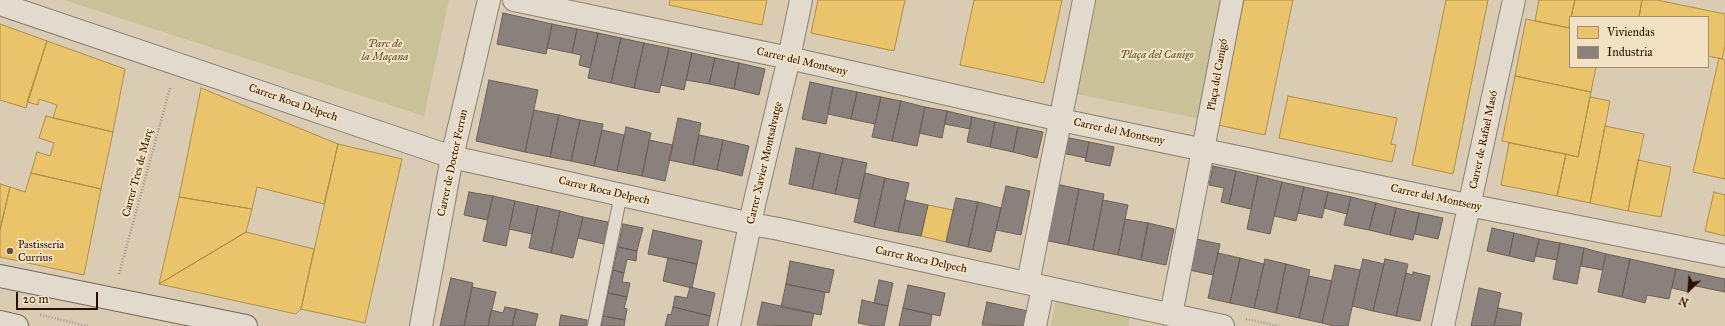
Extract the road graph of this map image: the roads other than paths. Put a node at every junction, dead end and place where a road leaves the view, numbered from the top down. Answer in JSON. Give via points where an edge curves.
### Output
{"nodes":[{"id":1,"x":490,"y":0,"type":"edge"},
{"id":2,"x":514,"y":0,"type":"edge"},
{"id":3,"x":801,"y":0,"type":"edge"},
{"id":4,"x":1084,"y":0,"type":"edge"},
{"id":5,"x":1232,"y":0,"type":"edge"},
{"id":6,"x":1514,"y":0,"type":"edge"},
{"id":7,"x":0,"y":4,"type":"edge"},
{"id":8,"x":789,"y":58,"type":"junction"},
{"id":9,"x":1061,"y":120,"type":"junction"},
{"id":10,"x":1204,"y":150,"type":"junction"},
{"id":11,"x":452,"y":158,"type":"junction"},
{"id":12,"x":621,"y":194,"type":"junction"},
{"id":13,"x":1470,"y":205,"type":"junction"},
{"id":14,"x":751,"y":224,"type":"junction"},
{"id":15,"x":1725,"y":256,"type":"edge"},
{"id":16,"x":0,"y":276,"type":"edge"},
{"id":17,"x":1036,"y":285,"type":"junction"},
{"id":18,"x":1171,"y":315,"type":"junction"},
{"id":19,"x":1136,"y":317,"type":"edge"},
{"id":20,"x":0,"y":322,"type":"edge"},
{"id":21,"x":18,"y":326,"type":"edge"},
{"id":22,"x":246,"y":326,"type":"edge"},
{"id":23,"x":421,"y":326,"type":"edge"},
{"id":24,"x":594,"y":326,"type":"edge"},
{"id":25,"x":729,"y":326,"type":"edge"},
{"id":26,"x":1035,"y":326,"type":"edge"},
{"id":27,"x":1223,"y":326,"type":"edge"},
{"id":28,"x":1443,"y":326,"type":"edge"}],
"edges":[{"from":1,"to":11,"type":"street","name":"Carrer de Doctor Ferran"},
{"from":2,"to":8,"type":"street","name":"Carrer del Montseny"},
{"from":3,"to":8,"type":"street","name":"Carrer Xavier Montsalvatge"},
{"from":4,"to":9,"type":"street"},
{"from":5,"to":10,"type":"street","name":"Plaça del Canigó"},
{"from":6,"to":13,"type":"street","name":"Carrer de Rafael Masó"},
{"from":7,"to":11,"type":"street","name":"Carrer Roca Delpech"},
{"from":8,"to":9,"type":"street","name":"Carrer del Montseny"},
{"from":8,"to":14,"type":"street","name":"Carrer Xavier Montsalvatge"},
{"from":9,"to":10,"type":"street","name":"Carrer del Montseny"},
{"from":9,"to":17,"type":"street"},
{"from":10,"to":13,"type":"street","name":"Carrer del Montseny"},
{"from":10,"to":18,"type":"street","name":"Plaça del Canigó"},
{"from":11,"to":12,"type":"street","name":"Carrer Roca Delpech"},
{"from":11,"to":23,"type":"street","name":"Carrer de Doctor Ferran"},
{"from":12,"to":14,"type":"street","name":"Carrer Roca Delpech"},
{"from":12,"to":24,"type":"lane"},
{"from":13,"to":15,"type":"street","name":"Carrer del Montseny"},
{"from":13,"to":28,"type":"street","name":"Carrer de Rafael Masó"},
{"from":14,"to":17,"type":"street","name":"Carrer Roca Delpech"},
{"from":14,"to":25,"type":"street","name":"Carrer Xavier Montsalvatge"},
{"from":16,"to":22,"type":"street"},
{"from":17,"to":19,"type":"street","name":"Carrer Roca Delpech"},
{"from":17,"to":26,"type":"street"},
{"from":18,"to":19,"type":"street","name":"Carrer Roca Delpech"},
{"from":18,"to":27,"type":"street","name":"Carrer Roca Delpech"},
{"from":20,"to":21,"type":"street"}]}
